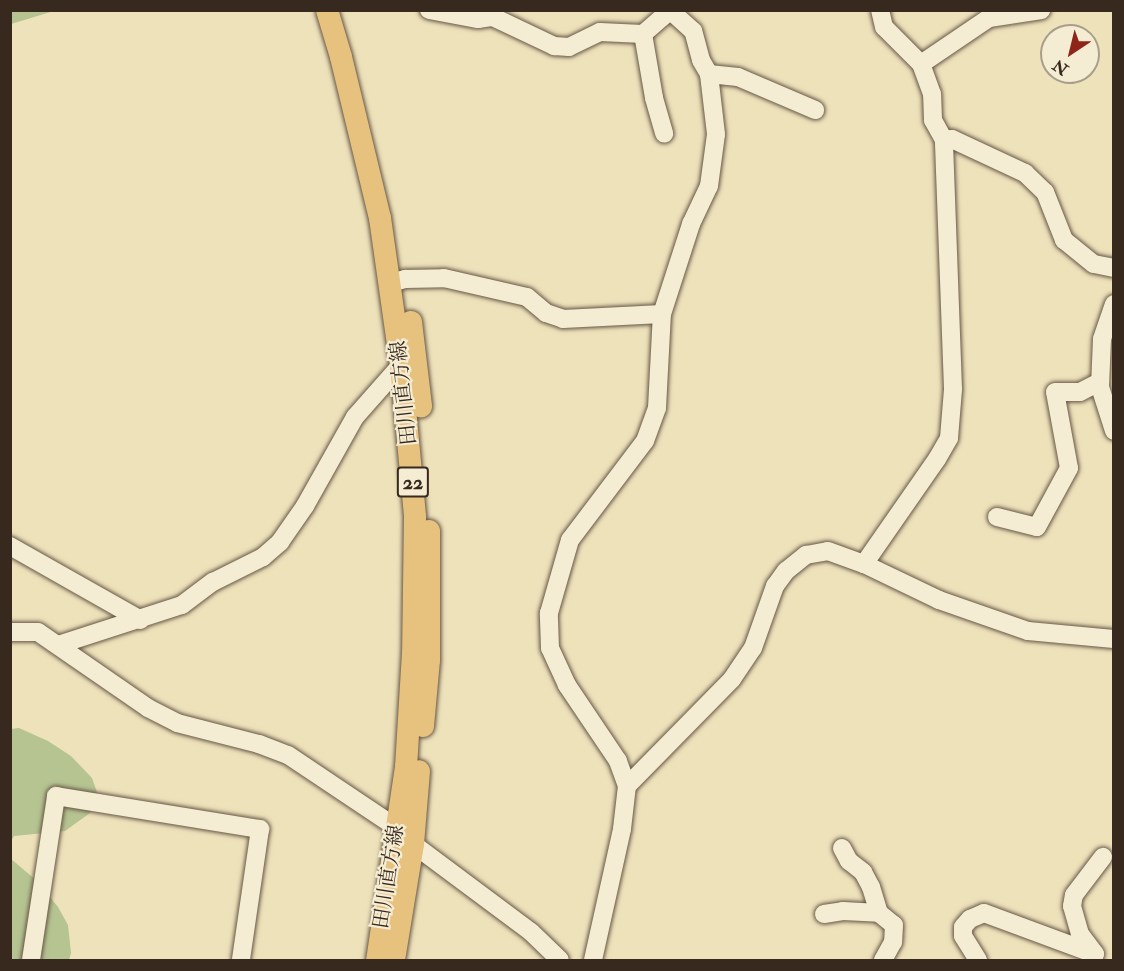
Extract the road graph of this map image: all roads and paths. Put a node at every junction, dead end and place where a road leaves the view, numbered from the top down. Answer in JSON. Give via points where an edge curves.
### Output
{"nodes":[{"id":1,"x":327,"y":10,"type":"edge"},
{"id":2,"x":342,"y":10,"type":"edge"},
{"id":3,"x":429,"y":10,"type":"edge"},
{"id":4,"x":880,"y":10,"type":"edge"},
{"id":5,"x":1041,"y":10,"type":"edge"},
{"id":6,"x":671,"y":11,"type":"edge"},
{"id":7,"x":643,"y":34,"type":"junction"},
{"id":8,"x":921,"y":64,"type":"junction"},
{"id":9,"x":709,"y":74,"type":"junction"},
{"id":10,"x":815,"y":110,"type":"dead end"},
{"id":11,"x":664,"y":134,"type":"dead end"},
{"id":12,"x":944,"y":140,"type":"junction"},
{"id":13,"x":1113,"y":268,"type":"edge"},
{"id":14,"x":398,"y":281,"type":"junction"},
{"id":15,"x":1113,"y":304,"type":"edge"},
{"id":16,"x":662,"y":314,"type":"junction"},
{"id":17,"x":401,"y":364,"type":"junction"},
{"id":18,"x":1100,"y":382,"type":"junction"},
{"id":19,"x":1110,"y":407,"type":"edge"},
{"id":20,"x":1113,"y":430,"type":"edge"},
{"id":21,"x":997,"y":517,"type":"dead end"},
{"id":22,"x":10,"y":546,"type":"edge"},
{"id":23,"x":864,"y":564,"type":"junction"},
{"id":24,"x":141,"y":620,"type":"junction"},
{"id":25,"x":10,"y":632,"type":"edge"},
{"id":26,"x":1113,"y":639,"type":"edge"},
{"id":27,"x":58,"y":645,"type":"junction"},
{"id":28,"x":627,"y":786,"type":"junction"},
{"id":29,"x":405,"y":836,"type":"junction"},
{"id":30,"x":843,"y":848,"type":"dead end"},
{"id":31,"x":1103,"y":857,"type":"dead end"},
{"id":32,"x":879,"y":913,"type":"junction"},
{"id":33,"x":824,"y":914,"type":"dead end"},
{"id":34,"x":1093,"y":957,"type":"edge"},
{"id":35,"x":32,"y":960,"type":"edge"},
{"id":36,"x":241,"y":960,"type":"edge"},
{"id":37,"x":377,"y":960,"type":"edge"},
{"id":38,"x":394,"y":960,"type":"edge"},
{"id":39,"x":560,"y":960,"type":"edge"},
{"id":40,"x":593,"y":960,"type":"edge"},
{"id":41,"x":883,"y":960,"type":"edge"},
{"id":42,"x":978,"y":960,"type":"edge"}],
"edges":[{"from":1,"to":14,"type":"main road","name":"田川直方線","number":"22"},
{"from":2,"to":14,"type":"main road","name":"田川直方線","number":"22","via":[[393,215]]},
{"from":3,"to":7,"type":"street","via":[[478,19],[493,17],[554,46],[569,47],[600,32]]},
{"from":4,"to":8,"type":"street","via":[[884,27]]},
{"from":5,"to":8,"type":"street","via":[[989,18]]},
{"from":6,"to":7,"type":"street"},
{"from":6,"to":9,"type":"street","via":[[693,31]]},
{"from":7,"to":11,"type":"street"},
{"from":8,"to":12,"type":"street","via":[[932,94],[933,120]]},
{"from":9,"to":10,"type":"street","via":[[738,77]]},
{"from":9,"to":16,"type":"street","via":[[717,134],[709,186],[691,225]]},
{"from":12,"to":13,"type":"street","via":[[952,139],[1025,173],[1045,192],[1064,240],[1094,264]]},
{"from":12,"to":23,"type":"street","via":[[953,389],[949,438]]},
{"from":14,"to":16,"type":"street","via":[[444,278],[527,297],[546,313],[563,320]]},
{"from":14,"to":17,"type":"main road","name":"田川直方線","number":"22"},
{"from":14,"to":29,"type":"main road","name":"田川直方線","number":"22","via":[[424,438],[431,584],[429,660]]},
{"from":15,"to":18,"type":"street","via":[[1102,339]]},
{"from":16,"to":28,"type":"street","via":[[657,408],[645,441],[570,540],[549,613],[550,648],[567,685],[618,761]]},
{"from":17,"to":24,"type":"street","via":[[355,417],[280,542],[263,557],[213,582],[182,605]]},
{"from":17,"to":29,"type":"main road","name":"田川直方線","number":"22","via":[[415,517]]},
{"from":18,"to":19,"type":"street"},
{"from":18,"to":21,"type":"street","via":[[1080,392],[1055,393],[1069,468],[1037,527]]},
{"from":19,"to":20,"type":"street"},
{"from":22,"to":24,"type":"street"},
{"from":23,"to":26,"type":"street","via":[[939,600],[1028,631]]},
{"from":23,"to":28,"type":"street","via":[[828,551],[806,555],[786,571],[775,586],[753,648],[732,680]]},
{"from":24,"to":27,"type":"street"},
{"from":25,"to":27,"type":"street","via":[[38,632]]},
{"from":27,"to":29,"type":"street","via":[[148,708],[177,723],[288,754]]},
{"from":28,"to":40,"type":"street","via":[[622,829]]},
{"from":29,"to":37,"type":"main road","name":"田川直方線","number":"22"},
{"from":29,"to":38,"type":"main road","name":"田川直方線","number":"22"},
{"from":29,"to":39,"type":"street","via":[[531,932]]},
{"from":30,"to":32,"type":"street","via":[[849,861],[863,872]]},
{"from":31,"to":34,"type":"street","via":[[1074,895],[1072,906],[1080,934]]},
{"from":32,"to":33,"type":"street"},
{"from":32,"to":41,"type":"street","via":[[894,925],[893,942]]},
{"from":34,"to":42,"type":"street","via":[[984,913],[963,927],[963,936]]},
{"from":35,"to":36,"type":"street","via":[[56,796],[260,829]]}]}
